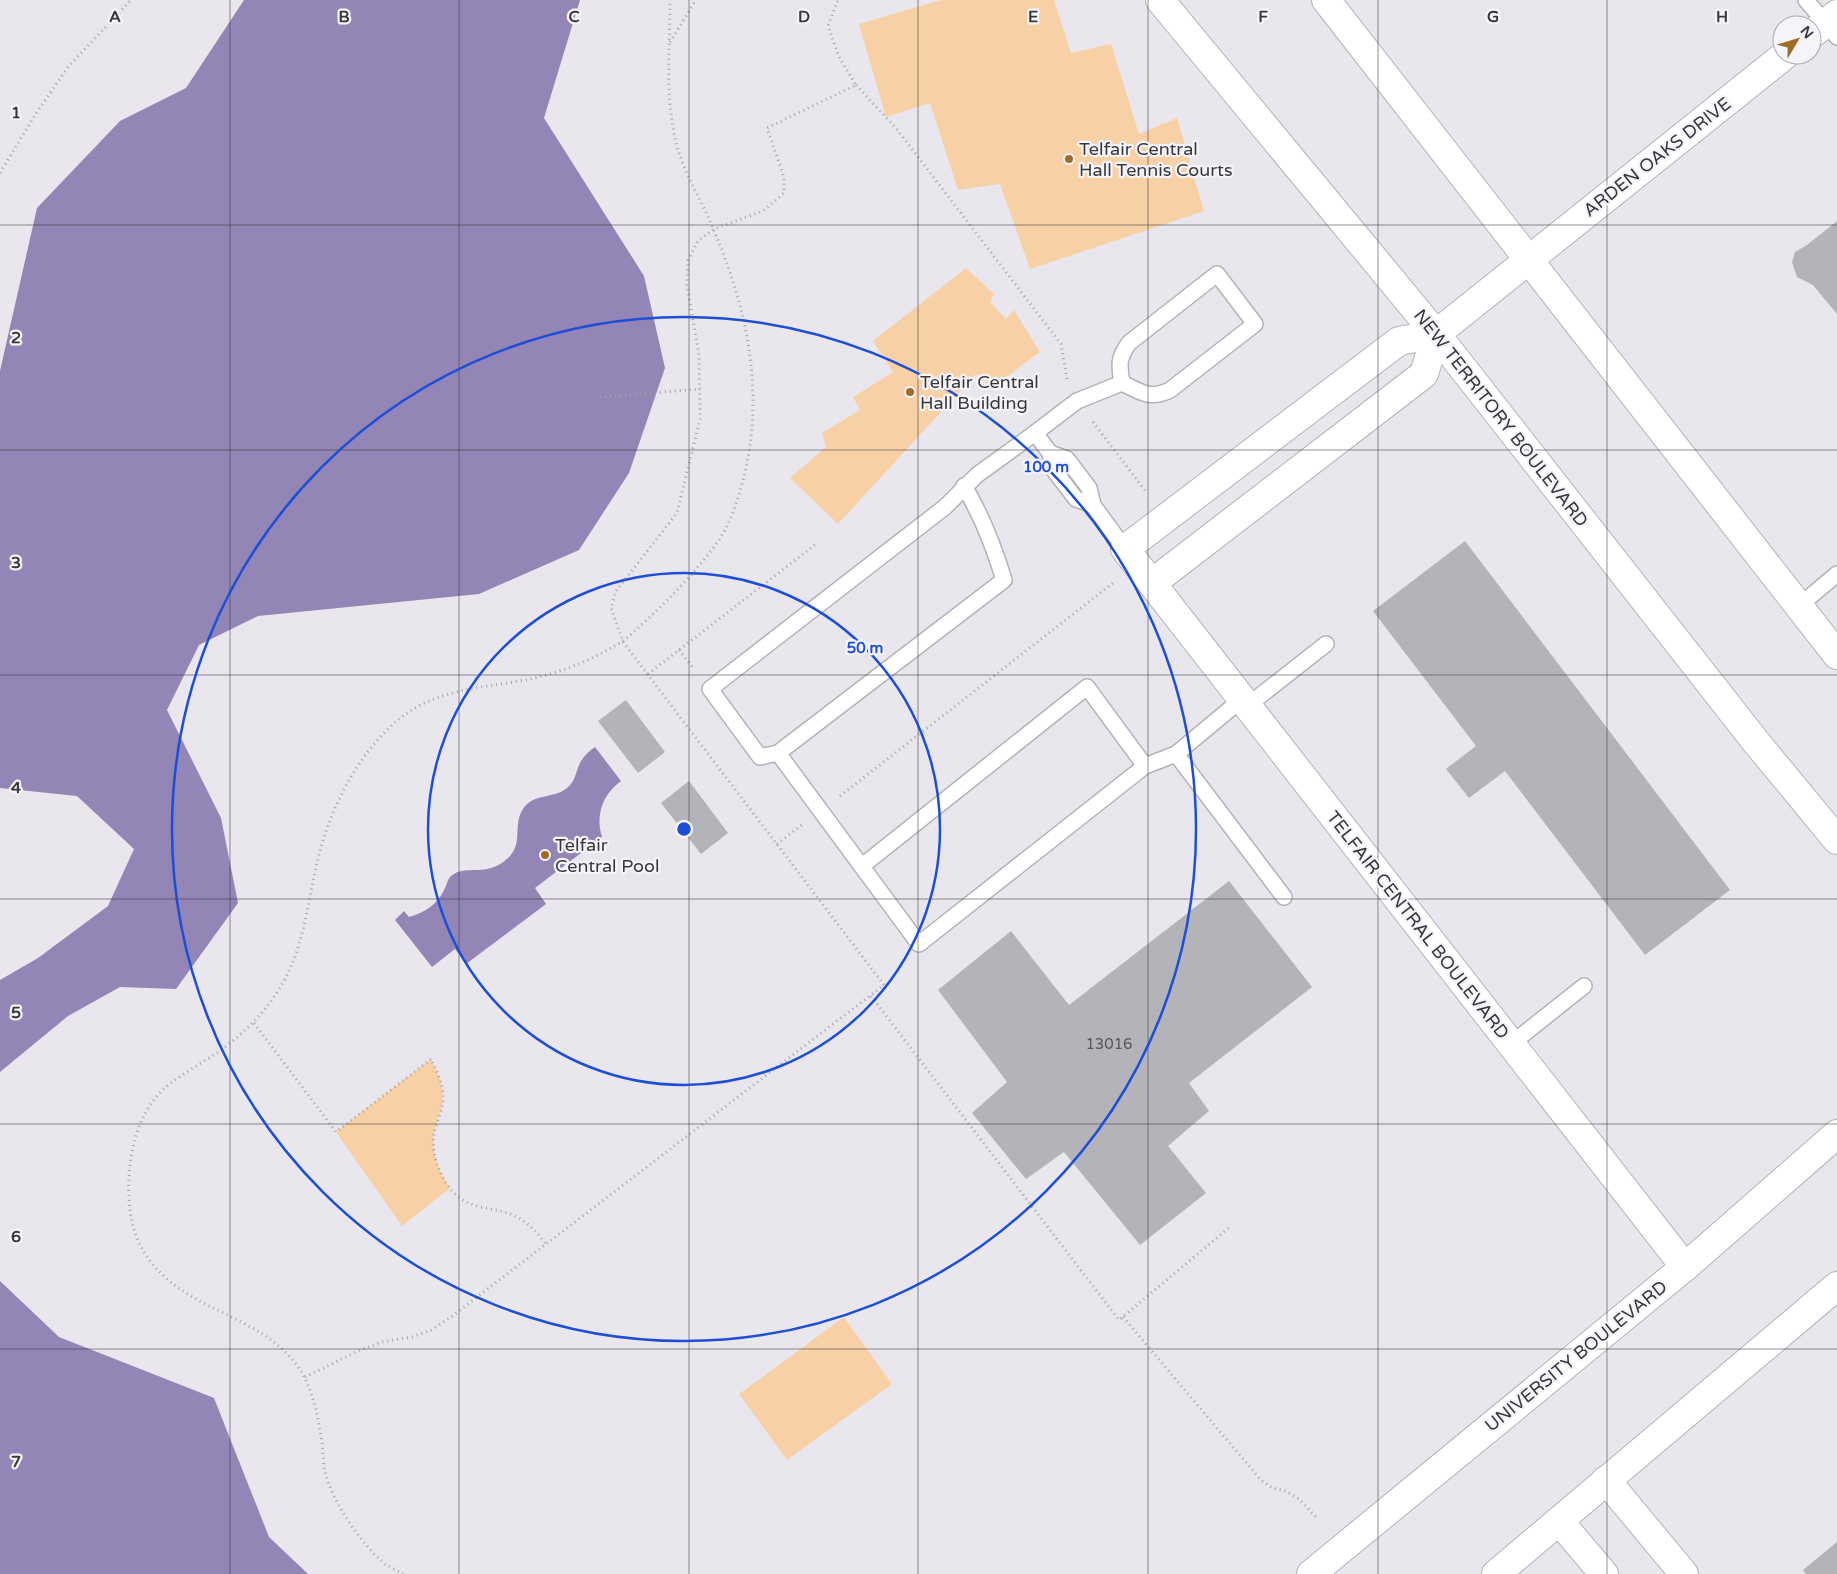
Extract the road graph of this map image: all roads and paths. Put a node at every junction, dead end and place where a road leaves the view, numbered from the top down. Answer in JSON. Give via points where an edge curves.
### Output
{"nodes":[{"id":1,"x":131,"y":0,"type":"edge"},
{"id":2,"x":670,"y":0,"type":"edge"},
{"id":3,"x":696,"y":0,"type":"edge"},
{"id":4,"x":838,"y":0,"type":"edge"},
{"id":5,"x":1160,"y":0,"type":"edge"},
{"id":6,"x":1326,"y":0,"type":"edge"},
{"id":7,"x":1806,"y":0,"type":"edge"},
{"id":8,"x":1828,"y":27,"type":"edge"},
{"id":9,"x":670,"y":42,"type":"junction"},
{"id":10,"x":1772,"y":65,"type":"edge"},
{"id":11,"x":856,"y":85,"type":"junction"},
{"id":12,"x":0,"y":173,"type":"edge"},
{"id":13,"x":714,"y":229,"type":"junction"},
{"id":14,"x":1529,"y":259,"type":"junction"},
{"id":15,"x":1436,"y":334,"type":"junction"},
{"id":16,"x":1122,"y":383,"type":"junction"},
{"id":17,"x":700,"y":389,"type":"junction"},
{"id":18,"x":600,"y":398,"type":"dead end"},
{"id":19,"x":1077,"y":401,"type":"junction"},
{"id":20,"x":1035,"y":433,"type":"junction"},
{"id":21,"x":1252,"y":453,"type":"junction"},
{"id":22,"x":964,"y":486,"type":"junction"},
{"id":23,"x":1277,"y":487,"type":"junction"},
{"id":24,"x":1148,"y":493,"type":"dead end"},
{"id":25,"x":816,"y":544,"type":"dead end"},
{"id":26,"x":1138,"y":565,"type":"junction"},
{"id":27,"x":1837,"y":574,"type":"edge"},
{"id":28,"x":1799,"y":606,"type":"junction"},
{"id":29,"x":623,"y":642,"type":"junction"},
{"id":30,"x":1326,"y":644,"type":"dead end"},
{"id":31,"x":1837,"y":655,"type":"edge"},
{"id":32,"x":648,"y":674,"type":"junction"},
{"id":33,"x":1245,"y":702,"type":"junction"},
{"id":34,"x":778,"y":753,"type":"junction"},
{"id":35,"x":1176,"y":754,"type":"junction"},
{"id":36,"x":1145,"y":766,"type":"junction"},
{"id":37,"x":821,"y":810,"type":"junction"},
{"id":38,"x":1837,"y":840,"type":"edge"},
{"id":39,"x":777,"y":844,"type":"junction"},
{"id":40,"x":862,"y":866,"type":"junction"},
{"id":41,"x":1284,"y":897,"type":"dead end"},
{"id":42,"x":1584,"y":986,"type":"dead end"},
{"id":43,"x":871,"y":996,"type":"junction"},
{"id":44,"x":254,"y":1023,"type":"junction"},
{"id":45,"x":1511,"y":1044,"type":"junction"},
{"id":46,"x":1837,"y":1134,"type":"edge"},
{"id":47,"x":1231,"y":1226,"type":"dead end"},
{"id":48,"x":546,"y":1244,"type":"junction"},
{"id":49,"x":1685,"y":1267,"type":"junction"},
{"id":50,"x":1837,"y":1286,"type":"edge"},
{"id":51,"x":1123,"y":1317,"type":"junction"},
{"id":52,"x":305,"y":1377,"type":"junction"},
{"id":53,"x":1606,"y":1480,"type":"junction"},
{"id":54,"x":1317,"y":1518,"type":"dead end"},
{"id":55,"x":1559,"y":1521,"type":"junction"},
{"id":56,"x":402,"y":1574,"type":"edge"},
{"id":57,"x":1311,"y":1574,"type":"edge"},
{"id":58,"x":1496,"y":1574,"type":"edge"},
{"id":59,"x":1604,"y":1574,"type":"edge"},
{"id":60,"x":1684,"y":1574,"type":"edge"}],
"edges":[{"from":1,"to":12,"type":"path","via":[[68,67]]},
{"from":2,"to":9,"type":"path"},
{"from":3,"to":9,"type":"path"},
{"from":4,"to":11,"type":"path","via":[[828,26],[839,57]]},
{"from":5,"to":15,"type":"main road","name":"NEW TERRITORY BOULEVARD"},
{"from":6,"to":14,"type":"main road"},
{"from":7,"to":8,"type":"lane"},
{"from":9,"to":13,"type":"path","via":[[672,121],[678,150]]},
{"from":10,"to":14,"type":"main road","name":"ARDEN OAKS DRIVE"},
{"from":11,"to":13,"type":"path","via":[[768,128],[784,177],[784,193],[763,211]]},
{"from":11,"to":19,"type":"path","via":[[895,127],[1061,344],[1069,390]]},
{"from":13,"to":17,"type":"path","via":[[698,241],[688,260],[687,285],[699,355]]},
{"from":13,"to":29,"type":"path","via":[[743,312],[749,346],[753,434],[746,476],[729,524],[708,555],[671,598]]},
{"from":14,"to":15,"type":"main road"},
{"from":14,"to":28,"type":"main road"},
{"from":15,"to":21,"type":"main road","via":[[1399,341]]},
{"from":15,"to":23,"type":"main road","via":[[1424,374]]},
{"from":15,"to":38,"type":"main road","name":"NEW TERRITORY BOULEVARD","via":[[1756,742]]},
{"from":16,"to":16,"type":"lane","via":[[1146,395],[1160,395],[1255,324],[1217,274],[1129,343],[1120,354]]},
{"from":16,"to":19,"type":"lane"},
{"from":17,"to":18,"type":"path"},
{"from":17,"to":29,"type":"path","via":[[700,419],[677,514],[616,591],[611,608]]},
{"from":19,"to":20,"type":"lane"},
{"from":19,"to":24,"type":"path"},
{"from":20,"to":22,"type":"lane"},
{"from":20,"to":26,"type":"lane","via":[[1050,452],[1053,469],[1076,499],[1093,505]]},
{"from":21,"to":23,"type":"main road"},
{"from":21,"to":26,"type":"main road"},
{"from":22,"to":34,"type":"lane","via":[[982,518],[1004,580]]},
{"from":22,"to":34,"type":"lane","via":[[945,506],[710,689],[760,757]]},
{"from":23,"to":26,"type":"main road"},
{"from":25,"to":32,"type":"path"},
{"from":26,"to":33,"type":"main road","name":"TELFAIR CENTRAL BOULEVARD"},
{"from":26,"to":37,"type":"path"},
{"from":27,"to":28,"type":"lane"},
{"from":28,"to":31,"type":"main road"},
{"from":29,"to":32,"type":"path"},
{"from":29,"to":44,"type":"path","via":[[582,663],[528,680],[452,692],[414,706],[386,731],[364,758],[339,799],[322,844],[295,960],[279,990]]},
{"from":30,"to":33,"type":"lane"},
{"from":32,"to":39,"type":"path"},
{"from":33,"to":35,"type":"lane"},
{"from":33,"to":45,"type":"main road","name":"TELFAIR CENTRAL BOULEVARD"},
{"from":34,"to":37,"type":"lane"},
{"from":35,"to":36,"type":"lane"},
{"from":35,"to":41,"type":"lane"},
{"from":36,"to":40,"type":"lane","via":[[919,944]]},
{"from":36,"to":40,"type":"lane","via":[[1087,687]]},
{"from":37,"to":39,"type":"path"},
{"from":37,"to":40,"type":"lane"},
{"from":39,"to":43,"type":"path","via":[[884,985]]},
{"from":42,"to":45,"type":"lane"},
{"from":43,"to":48,"type":"path"},
{"from":43,"to":51,"type":"path","via":[[1119,1320]]},
{"from":44,"to":48,"type":"path","via":[[336,1132],[431,1059],[443,1095],[434,1133],[434,1151],[443,1178],[458,1197],[475,1206],[515,1216],[533,1228]]},
{"from":44,"to":52,"type":"path","via":[[224,1048],[166,1086],[146,1112],[129,1163],[128,1195],[132,1226],[145,1254],[160,1274],[182,1291],[275,1341]]},
{"from":45,"to":49,"type":"main road","name":"TELFAIR CENTRAL BOULEVARD"},
{"from":46,"to":49,"type":"main road","name":"UNIVERSITY BOULEVARD"},
{"from":47,"to":51,"type":"path"},
{"from":48,"to":52,"type":"path","via":[[431,1330],[360,1350]]},
{"from":49,"to":57,"type":"main road","name":"UNIVERSITY BOULEVARD"},
{"from":50,"to":53,"type":"main road"},
{"from":51,"to":54,"type":"path","via":[[1261,1480],[1272,1488],[1286,1490]]},
{"from":52,"to":56,"type":"path","via":[[314,1404],[325,1473],[339,1506],[362,1539],[386,1564]]},
{"from":53,"to":55,"type":"main road"},
{"from":53,"to":60,"type":"main road"},
{"from":55,"to":58,"type":"main road"},
{"from":55,"to":59,"type":"main road"}]}
